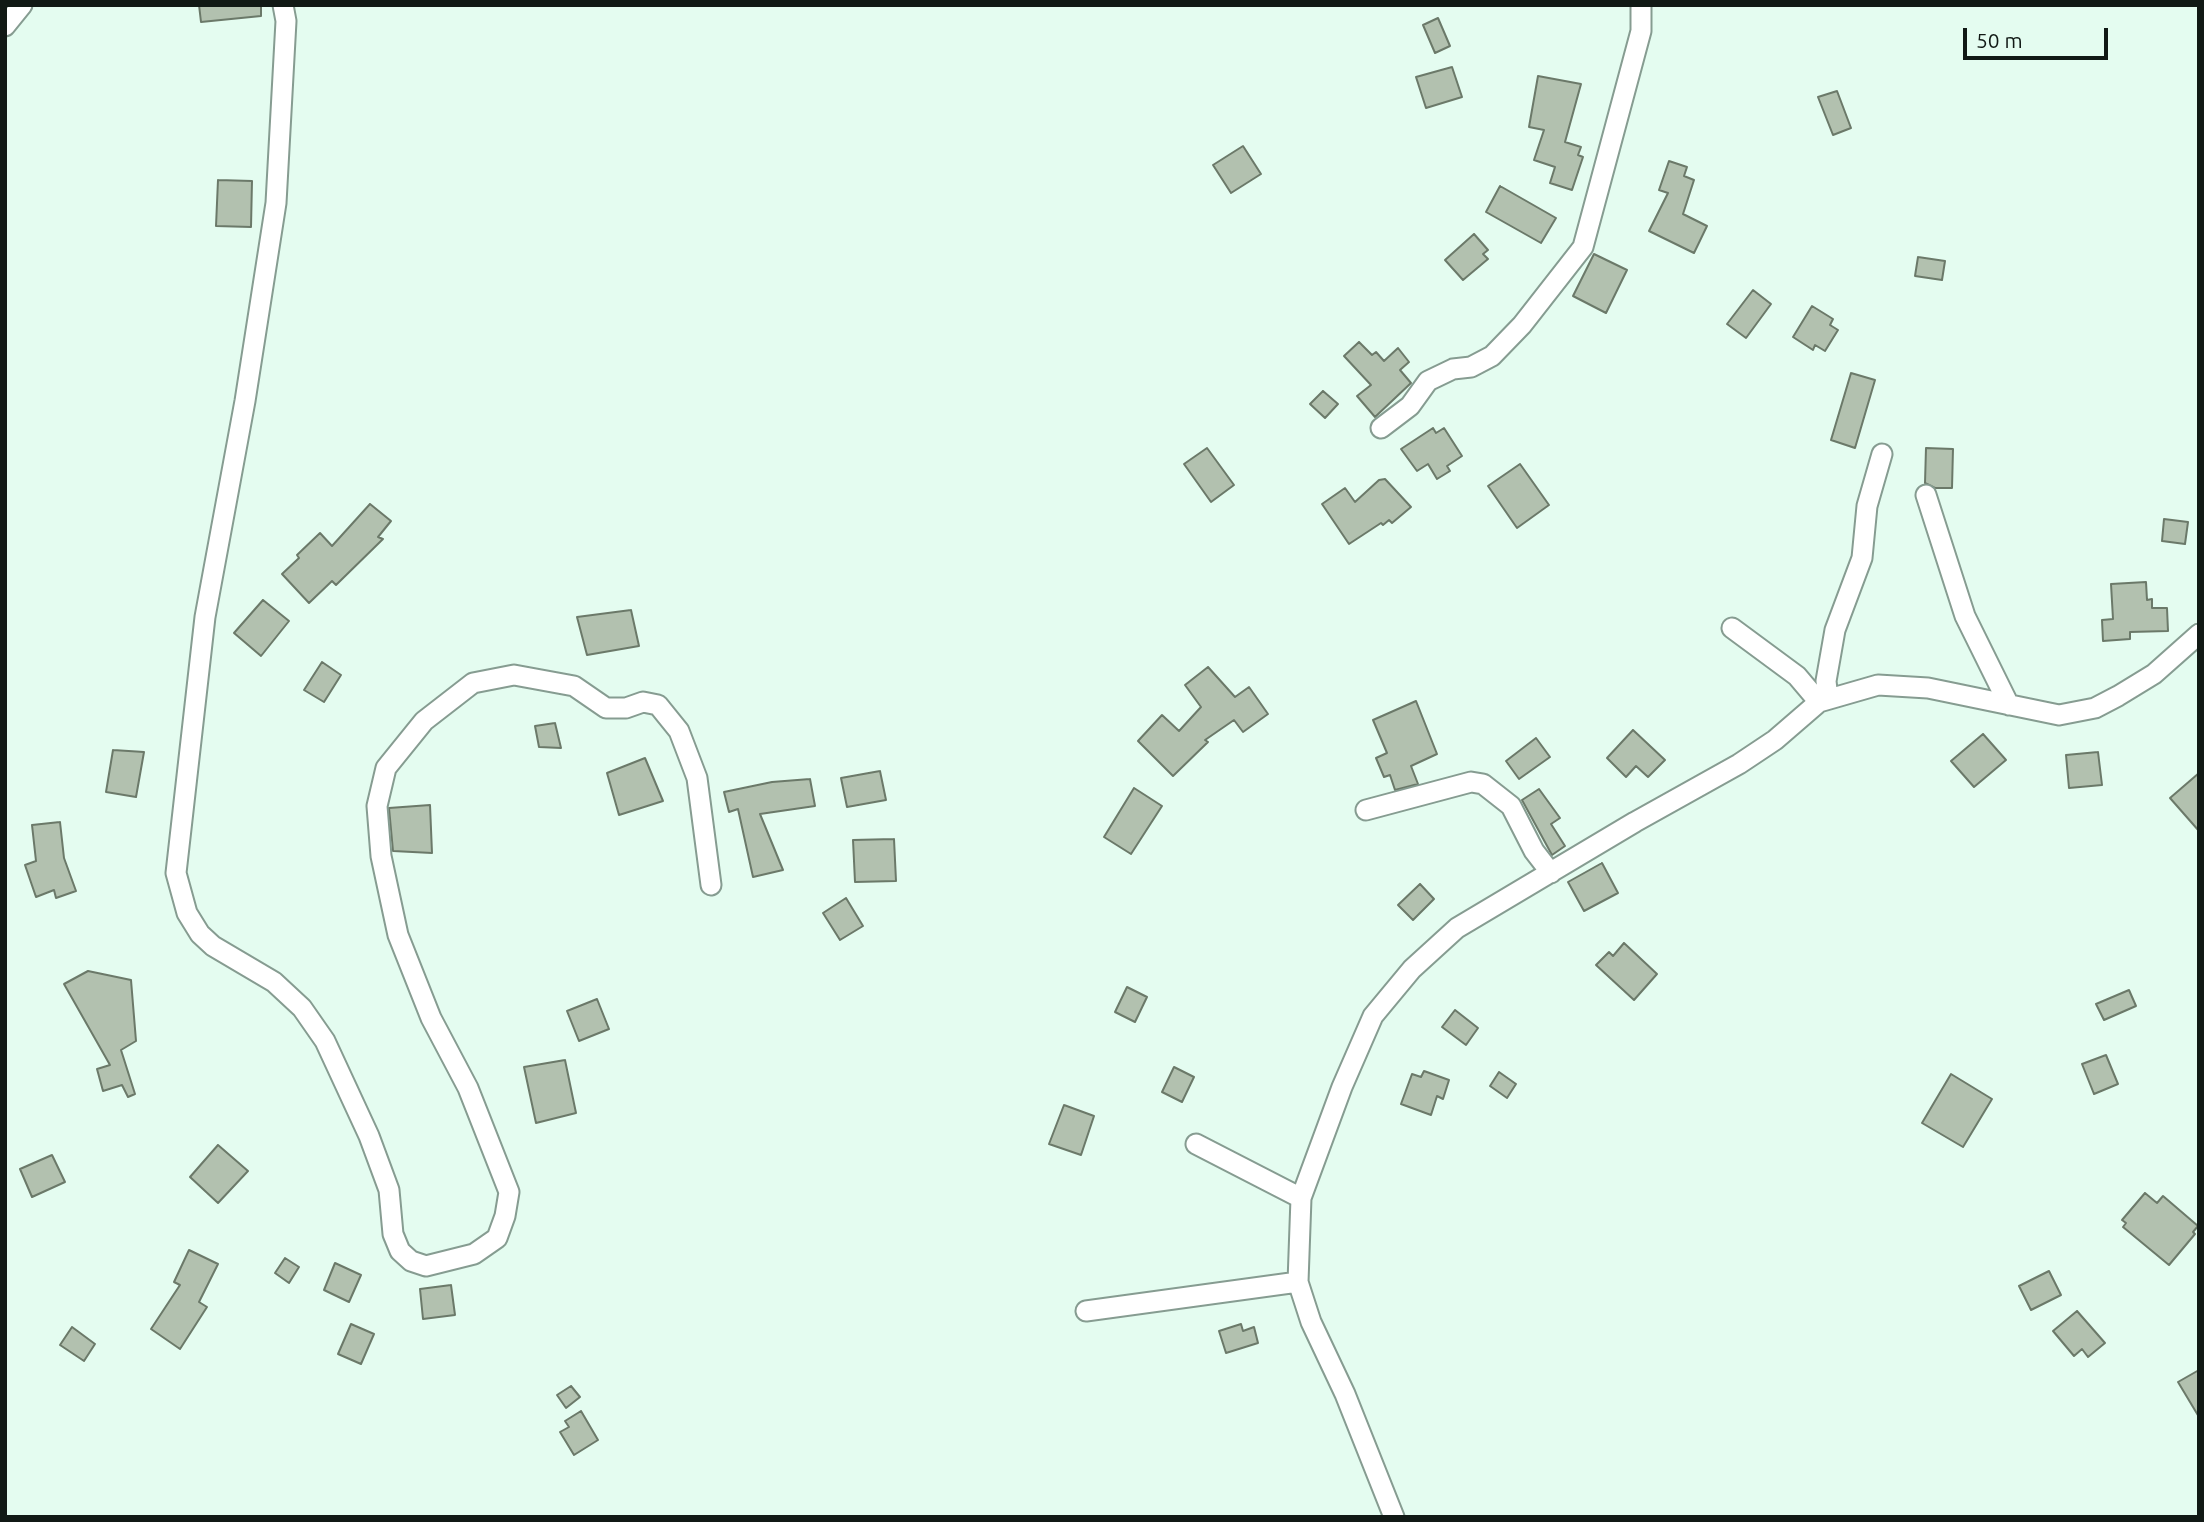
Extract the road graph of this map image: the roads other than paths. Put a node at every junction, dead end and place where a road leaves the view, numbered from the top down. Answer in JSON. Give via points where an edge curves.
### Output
{"nodes":[{"id":1,"x":22,"y":5,"type":"edge"},
{"id":2,"x":283,"y":5,"type":"edge"},
{"id":3,"x":1641,"y":5,"type":"edge"},
{"id":4,"x":5,"y":26,"type":"edge"},
{"id":5,"x":1381,"y":428,"type":"dead end"},
{"id":6,"x":1882,"y":454,"type":"dead end"},
{"id":7,"x":1926,"y":495,"type":"dead end"},
{"id":8,"x":1732,"y":628,"type":"dead end"},
{"id":9,"x":2199,"y":634,"type":"edge"},
{"id":10,"x":1824,"y":700,"type":"junction"},
{"id":11,"x":2009,"y":705,"type":"junction"},
{"id":12,"x":1366,"y":810,"type":"dead end"},
{"id":13,"x":1551,"y":873,"type":"junction"},
{"id":14,"x":711,"y":885,"type":"dead end"},
{"id":15,"x":1196,"y":1144,"type":"dead end"},
{"id":16,"x":1301,"y":1198,"type":"junction"},
{"id":17,"x":1298,"y":1282,"type":"junction"},
{"id":18,"x":1086,"y":1311,"type":"dead end"},
{"id":19,"x":1394,"y":1517,"type":"edge"}],
"edges":[{"from":1,"to":4,"type":"street"},
{"from":2,"to":14,"type":"street","via":[[286,21],[276,203],[205,617],[176,873],[187,913],[213,946],[274,982],[302,1008],[325,1041],[385,1179],[400,1251],[426,1266],[474,1254],[497,1238],[509,1192],[468,1088],[431,1018],[398,935],[381,856],[377,806],[386,768],[424,721],[473,683],[514,675],[574,686],[606,708],[643,702],[658,705],[679,731],[696,778]]},
{"from":3,"to":5,"type":"street","via":[[1642,31],[1583,247],[1492,356],[1428,381],[1410,406]]},
{"from":6,"to":10,"type":"street","via":[[1867,506],[1862,558],[1835,630]]},
{"from":7,"to":11,"type":"street","via":[[1965,616]]},
{"from":8,"to":10,"type":"street"},
{"from":9,"to":11,"type":"street","via":[[2154,674],[2095,708],[2059,715]]},
{"from":10,"to":11,"type":"street","via":[[1878,685],[1928,688]]},
{"from":10,"to":13,"type":"street","via":[[1739,764]]},
{"from":12,"to":13,"type":"street","via":[[1471,782],[1483,784],[1511,806]]},
{"from":13,"to":16,"type":"street","via":[[1457,928],[1412,969],[1373,1016]]},
{"from":15,"to":16,"type":"street"},
{"from":16,"to":17,"type":"street"},
{"from":17,"to":18,"type":"street"},
{"from":17,"to":19,"type":"street"}]}
